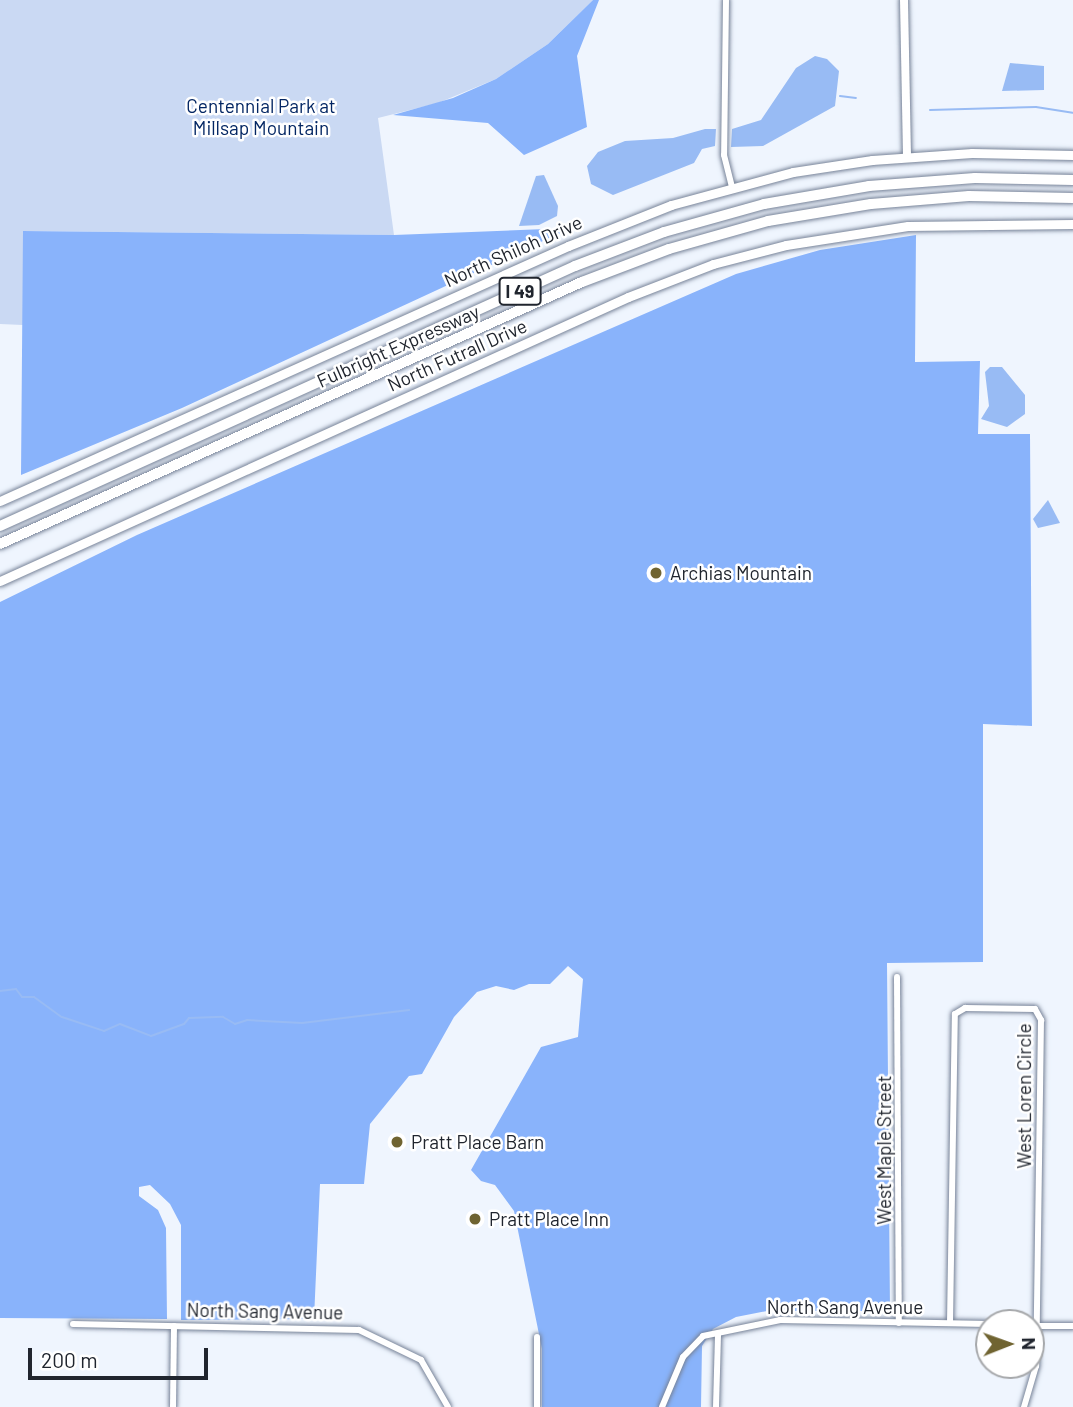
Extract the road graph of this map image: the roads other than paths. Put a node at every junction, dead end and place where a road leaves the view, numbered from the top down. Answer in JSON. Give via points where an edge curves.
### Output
{"nodes":[{"id":1,"x":726,"y":0,"type":"edge"},
{"id":2,"x":904,"y":0,"type":"edge"},
{"id":3,"x":1073,"y":155,"type":"edge"},
{"id":4,"x":907,"y":156,"type":"junction"},
{"id":5,"x":1073,"y":180,"type":"edge"},
{"id":6,"x":732,"y":187,"type":"junction"},
{"id":7,"x":1073,"y":198,"type":"edge"},
{"id":8,"x":1073,"y":225,"type":"edge"},
{"id":9,"x":0,"y":501,"type":"edge"},
{"id":10,"x":0,"y":526,"type":"edge"},
{"id":11,"x":0,"y":544,"type":"edge"},
{"id":12,"x":0,"y":581,"type":"edge"},
{"id":13,"x":897,"y":977,"type":"dead end"},
{"id":14,"x":1034,"y":1309,"type":"edge"},
{"id":15,"x":899,"y":1323,"type":"junction"},
{"id":16,"x":950,"y":1323,"type":"junction"},
{"id":17,"x":74,"y":1324,"type":"dead end"},
{"id":18,"x":975,"y":1324,"type":"edge"},
{"id":19,"x":174,"y":1326,"type":"junction"},
{"id":20,"x":1045,"y":1326,"type":"edge"},
{"id":21,"x":1073,"y":1326,"type":"edge"},
{"id":22,"x":718,"y":1334,"type":"junction"},
{"id":23,"x":537,"y":1337,"type":"dead end"},
{"id":24,"x":1035,"y":1379,"type":"edge"},
{"id":25,"x":173,"y":1407,"type":"edge"},
{"id":26,"x":447,"y":1407,"type":"edge"},
{"id":27,"x":537,"y":1407,"type":"edge"},
{"id":28,"x":662,"y":1407,"type":"edge"},
{"id":29,"x":716,"y":1407,"type":"edge"},
{"id":30,"x":1024,"y":1407,"type":"edge"}],
"edges":[{"from":1,"to":6,"type":"street","via":[[723,155]]},
{"from":2,"to":4,"type":"street"},
{"from":3,"to":4,"type":"main road","name":"North Shiloh Drive"},
{"from":4,"to":6,"type":"main road","name":"North Shiloh Drive","via":[[793,172]]},
{"from":5,"to":10,"type":"highway","name":"Fulbright Expressway","number":"I 49","via":[[975,178],[869,186],[795,197],[684,225],[575,266]]},
{"from":6,"to":9,"type":"main road","name":"North Shiloh Drive","via":[[589,237]]},
{"from":7,"to":11,"type":"highway","name":"Fulbright Expressway","number":"I 49","via":[[969,196],[871,204],[768,221],[668,249],[549,297]]},
{"from":8,"to":12,"type":"main road","name":"North Futrall Drive","via":[[908,226],[786,245],[713,264],[628,297]]},
{"from":13,"to":15,"type":"street","name":"West Maple Street"},
{"from":14,"to":16,"type":"street","name":"West Loren Circle","via":[[1041,1020],[1031,1008],[965,1008],[955,1014]]},
{"from":15,"to":16,"type":"street","name":"North Sang Avenue"},
{"from":15,"to":22,"type":"street","name":"North Sang Avenue","via":[[780,1320]]},
{"from":16,"to":18,"type":"street","name":"North Sang Avenue"},
{"from":17,"to":19,"type":"street","name":"North Sang Avenue"},
{"from":19,"to":25,"type":"street"},
{"from":19,"to":26,"type":"street","name":"North Sang Avenue","via":[[359,1329],[421,1360]]},
{"from":20,"to":21,"type":"street"},
{"from":22,"to":28,"type":"street","name":"North Sang Avenue","via":[[703,1336],[691,1345]]},
{"from":22,"to":29,"type":"street"},
{"from":23,"to":27,"type":"street"},
{"from":24,"to":30,"type":"street"}]}
